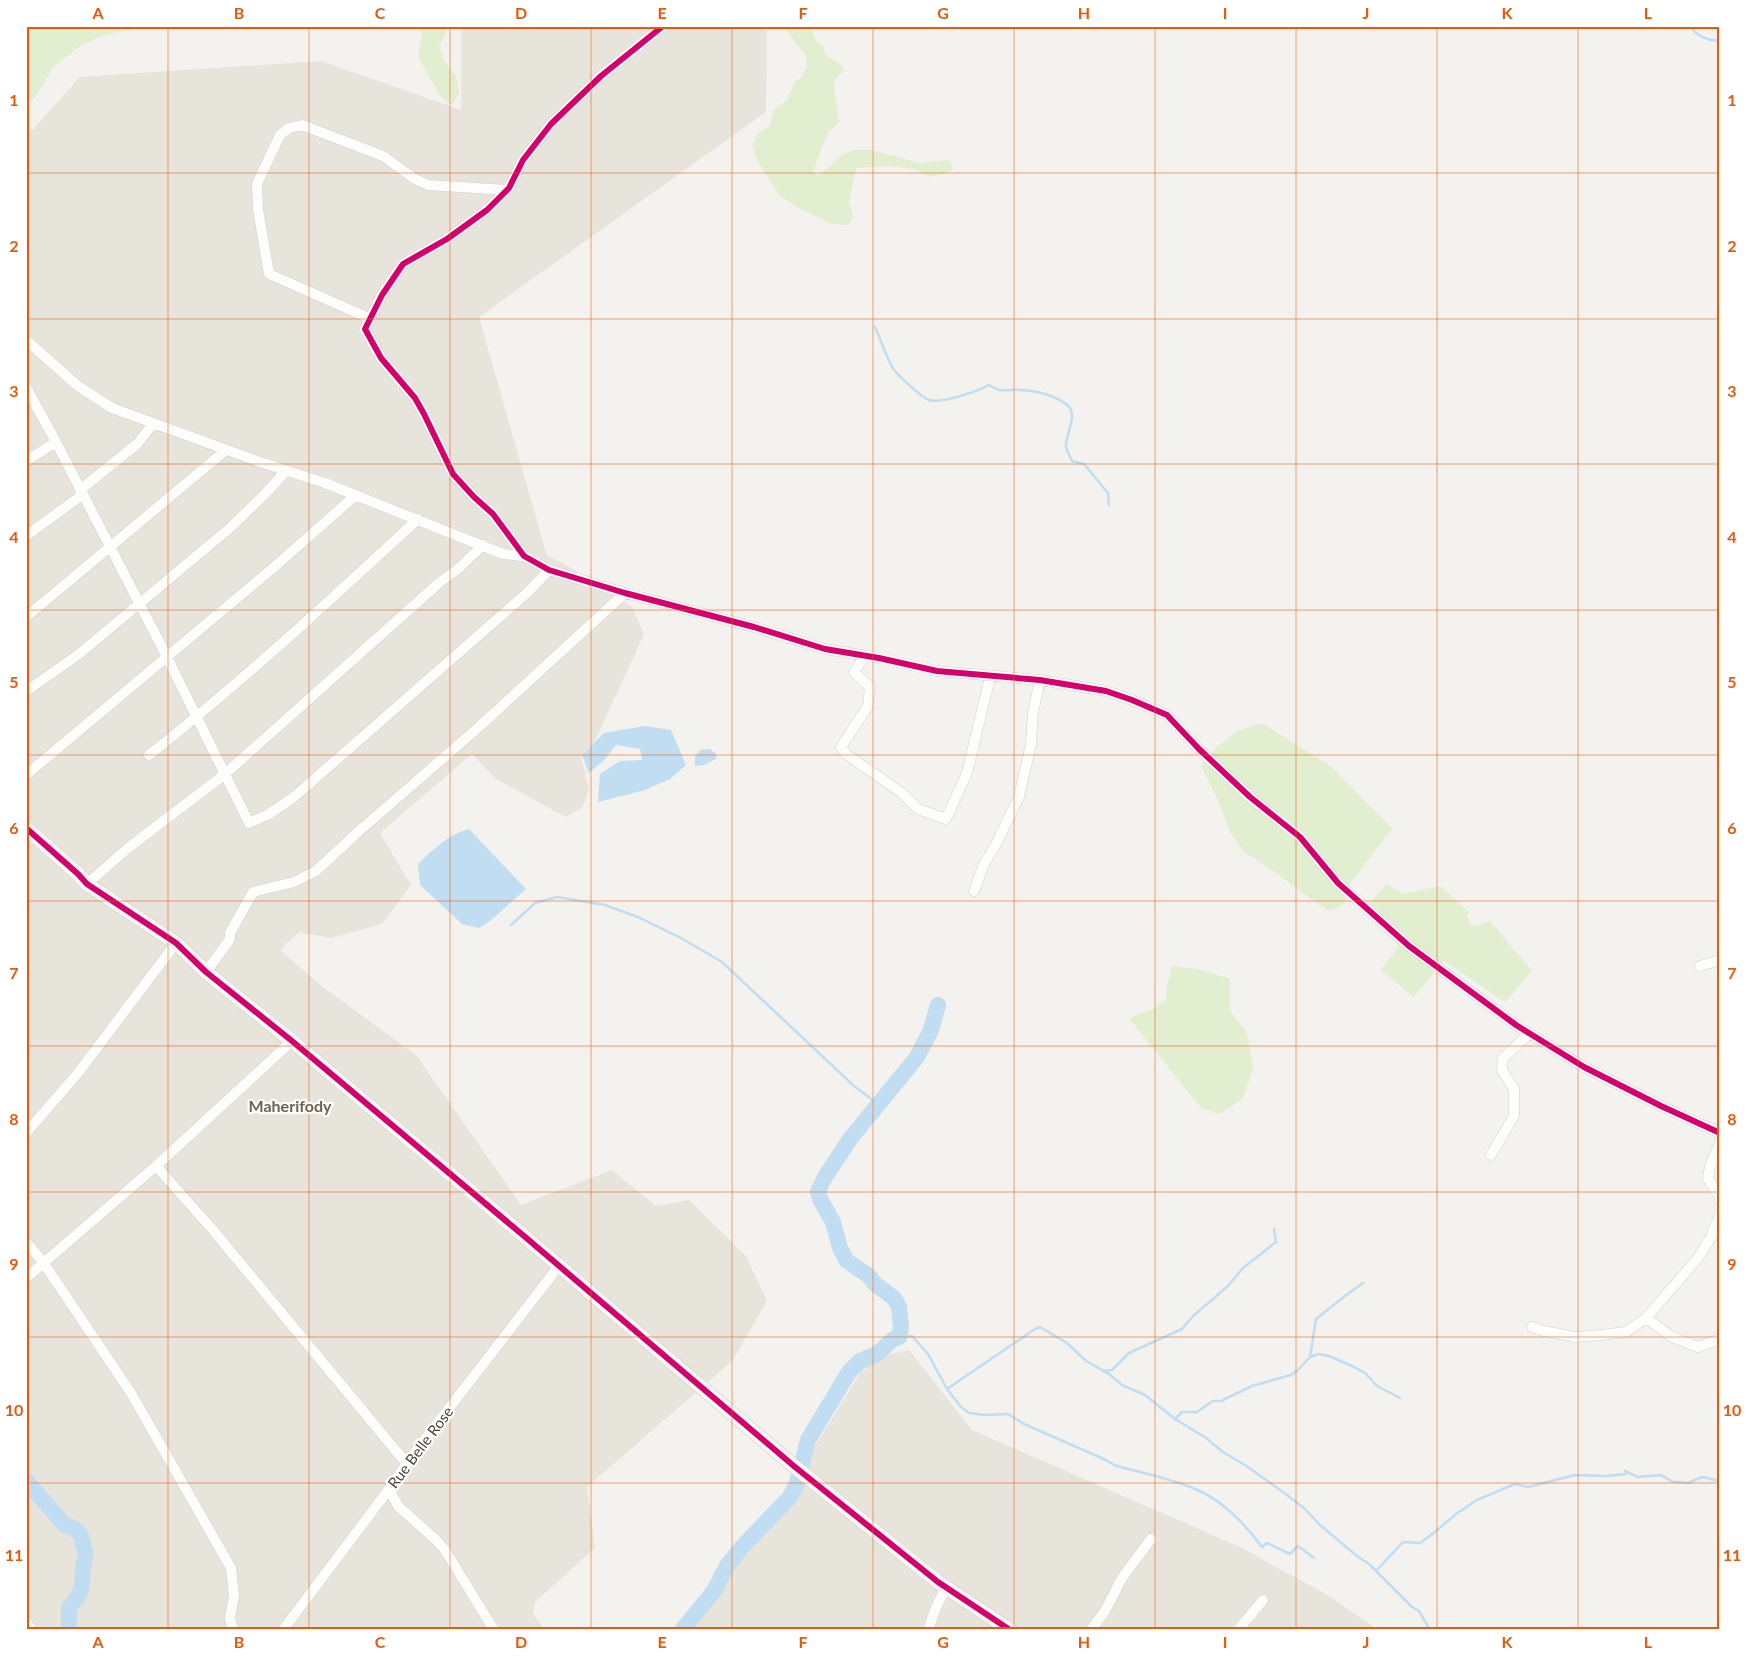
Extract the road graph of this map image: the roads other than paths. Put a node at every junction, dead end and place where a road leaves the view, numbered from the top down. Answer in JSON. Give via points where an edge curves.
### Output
{"nodes":[{"id":1,"x":663,"y":26,"type":"edge"},
{"id":2,"x":507,"y":190,"type":"junction"},
{"id":3,"x":369,"y":318,"type":"junction"},
{"id":4,"x":26,"y":340,"type":"edge"},
{"id":5,"x":26,"y":387,"type":"edge"},
{"id":6,"x":153,"y":424,"type":"junction"},
{"id":7,"x":56,"y":442,"type":"junction"},
{"id":8,"x":226,"y":450,"type":"junction"},
{"id":9,"x":26,"y":461,"type":"edge"},
{"id":10,"x":286,"y":471,"type":"junction"},
{"id":11,"x":81,"y":492,"type":"junction"},
{"id":12,"x":356,"y":495,"type":"junction"},
{"id":13,"x":418,"y":519,"type":"junction"},
{"id":14,"x":26,"y":536,"type":"edge"},
{"id":15,"x":483,"y":545,"type":"junction"},
{"id":16,"x":110,"y":547,"type":"junction"},
{"id":17,"x":524,"y":556,"type":"junction"},
{"id":18,"x":549,"y":570,"type":"junction"},
{"id":19,"x":626,"y":593,"type":"junction"},
{"id":20,"x":140,"y":604,"type":"junction"},
{"id":21,"x":26,"y":617,"type":"edge"},
{"id":22,"x":865,"y":656,"type":"junction"},
{"id":23,"x":167,"y":657,"type":"junction"},
{"id":24,"x":990,"y":677,"type":"junction"},
{"id":25,"x":1040,"y":680,"type":"junction"},
{"id":26,"x":28,"y":690,"type":"dead end"},
{"id":27,"x":197,"y":717,"type":"junction"},
{"id":28,"x":149,"y":755,"type":"dead end"},
{"id":29,"x":225,"y":774,"type":"junction"},
{"id":30,"x":26,"y":775,"type":"edge"},
{"id":31,"x":26,"y":828,"type":"edge"},
{"id":32,"x":87,"y":884,"type":"junction"},
{"id":33,"x":974,"y":891,"type":"dead end"},
{"id":34,"x":176,"y":943,"type":"junction"},
{"id":35,"x":1720,"y":960,"type":"edge"},
{"id":36,"x":1700,"y":966,"type":"dead end"},
{"id":37,"x":206,"y":972,"type":"junction"},
{"id":38,"x":1530,"y":1033,"type":"junction"},
{"id":39,"x":292,"y":1041,"type":"junction"},
{"id":40,"x":26,"y":1133,"type":"edge"},
{"id":41,"x":1720,"y":1133,"type":"edge"},
{"id":42,"x":1720,"y":1143,"type":"edge"},
{"id":43,"x":1492,"y":1155,"type":"dead end"},
{"id":44,"x":156,"y":1166,"type":"junction"},
{"id":45,"x":1720,"y":1200,"type":"edge"},
{"id":46,"x":1720,"y":1215,"type":"edge"},
{"id":47,"x":26,"y":1242,"type":"edge"},
{"id":48,"x":43,"y":1262,"type":"junction"},
{"id":49,"x":559,"y":1266,"type":"junction"},
{"id":50,"x":26,"y":1278,"type":"edge"},
{"id":51,"x":1646,"y":1318,"type":"junction"},
{"id":52,"x":1532,"y":1326,"type":"dead end"},
{"id":53,"x":1720,"y":1339,"type":"edge"},
{"id":54,"x":407,"y":1464,"type":"junction"},
{"id":55,"x":389,"y":1489,"type":"junction"},
{"id":56,"x":1151,"y":1539,"type":"dead end"},
{"id":57,"x":946,"y":1587,"type":"junction"},
{"id":58,"x":1263,"y":1600,"type":"dead end"},
{"id":59,"x":935,"y":1610,"type":"junction"},
{"id":60,"x":26,"y":1621,"type":"edge"},
{"id":61,"x":31,"y":1630,"type":"edge"},
{"id":62,"x":233,"y":1630,"type":"edge"},
{"id":63,"x":283,"y":1630,"type":"edge"},
{"id":64,"x":494,"y":1630,"type":"edge"},
{"id":65,"x":921,"y":1630,"type":"edge"},
{"id":66,"x":928,"y":1630,"type":"edge"},
{"id":67,"x":1010,"y":1630,"type":"edge"},
{"id":68,"x":1091,"y":1630,"type":"edge"},
{"id":69,"x":1238,"y":1630,"type":"edge"}],
"edges":[{"from":1,"to":2,"type":"street","via":[[601,76],[551,124],[523,160]]},
{"from":2,"to":3,"type":"street","via":[[487,210],[455,233],[403,264]]},
{"from":2,"to":3,"type":"street","via":[[428,185],[415,180],[383,156],[302,125],[289,128],[280,135],[257,184],[269,274]]},
{"from":3,"to":17,"type":"street","via":[[365,328],[381,358],[415,398],[453,474],[493,514]]},
{"from":4,"to":6,"type":"street","via":[[78,386],[112,408]]},
{"from":5,"to":7,"type":"street"},
{"from":6,"to":8,"type":"street"},
{"from":6,"to":11,"type":"street","via":[[137,444]]},
{"from":7,"to":9,"type":"street"},
{"from":7,"to":11,"type":"street"},
{"from":8,"to":10,"type":"street"},
{"from":8,"to":16,"type":"street"},
{"from":10,"to":12,"type":"street"},
{"from":10,"to":20,"type":"street","via":[[231,527]]},
{"from":11,"to":14,"type":"street"},
{"from":11,"to":16,"type":"street"},
{"from":12,"to":13,"type":"street"},
{"from":12,"to":23,"type":"street"},
{"from":13,"to":15,"type":"street"},
{"from":13,"to":27,"type":"street","via":[[296,632]]},
{"from":15,"to":17,"type":"street","via":[[503,554]]},
{"from":15,"to":29,"type":"street"},
{"from":16,"to":20,"type":"street"},
{"from":16,"to":21,"type":"street"},
{"from":17,"to":18,"type":"street"},
{"from":18,"to":19,"type":"street"},
{"from":18,"to":29,"type":"street","via":[[527,593],[294,797],[269,814],[249,823]]},
{"from":19,"to":22,"type":"street","via":[[825,649]]},
{"from":19,"to":37,"type":"street","via":[[316,870],[294,882],[253,892],[230,933],[230,939]]},
{"from":20,"to":23,"type":"street"},
{"from":20,"to":26,"type":"street","via":[[79,654]]},
{"from":22,"to":24,"type":"street","via":[[937,671]]},
{"from":22,"to":24,"type":"street","via":[[854,672],[870,687],[868,706],[841,747],[918,809],[946,819],[967,773]]},
{"from":23,"to":27,"type":"street"},
{"from":23,"to":30,"type":"street"},
{"from":24,"to":25,"type":"street"},
{"from":25,"to":33,"type":"street","via":[[1019,797],[984,864]]},
{"from":25,"to":38,"type":"street","via":[[1106,691],[1167,715],[1250,796],[1300,837],[1338,883],[1408,946]]},
{"from":27,"to":28,"type":"street"},
{"from":27,"to":29,"type":"street"},
{"from":29,"to":32,"type":"street","via":[[128,848]]},
{"from":31,"to":32,"type":"street"},
{"from":32,"to":34,"type":"street"},
{"from":34,"to":37,"type":"street"},
{"from":34,"to":40,"type":"street","via":[[78,1073]]},
{"from":35,"to":36,"type":"street"},
{"from":37,"to":39,"type":"street"},
{"from":38,"to":41,"type":"street","via":[[1584,1067]]},
{"from":38,"to":43,"type":"street","via":[[1503,1058],[1502,1070],[1514,1089],[1514,1116]]},
{"from":39,"to":44,"type":"street"},
{"from":39,"to":49,"type":"street"},
{"from":42,"to":45,"type":"street","via":[[1708,1178]]},
{"from":44,"to":48,"type":"street"},
{"from":44,"to":54,"type":"street"},
{"from":46,"to":51,"type":"street","via":[[1698,1258]]},
{"from":47,"to":48,"type":"street"},
{"from":48,"to":50,"type":"street"},
{"from":48,"to":62,"type":"street","via":[[132,1393],[231,1568],[234,1595],[230,1618]]},
{"from":49,"to":54,"type":"street","name":"Rue Belle Rose"},
{"from":49,"to":57,"type":"street","via":[[795,1467]]},
{"from":51,"to":52,"type":"street","via":[[1626,1332],[1574,1337]]},
{"from":51,"to":53,"type":"street","via":[[1672,1337],[1698,1347]]},
{"from":54,"to":55,"type":"street","name":"Rue Belle Rose"},
{"from":55,"to":63,"type":"street","name":"Rue Belle Rose"},
{"from":55,"to":64,"type":"street","via":[[398,1506],[445,1550]]},
{"from":56,"to":68,"type":"street","via":[[1122,1578]]},
{"from":57,"to":59,"type":"street"},
{"from":57,"to":67,"type":"street"},
{"from":58,"to":69,"type":"street"},
{"from":59,"to":65,"type":"street"},
{"from":59,"to":66,"type":"street"},
{"from":60,"to":61,"type":"street"}]}
